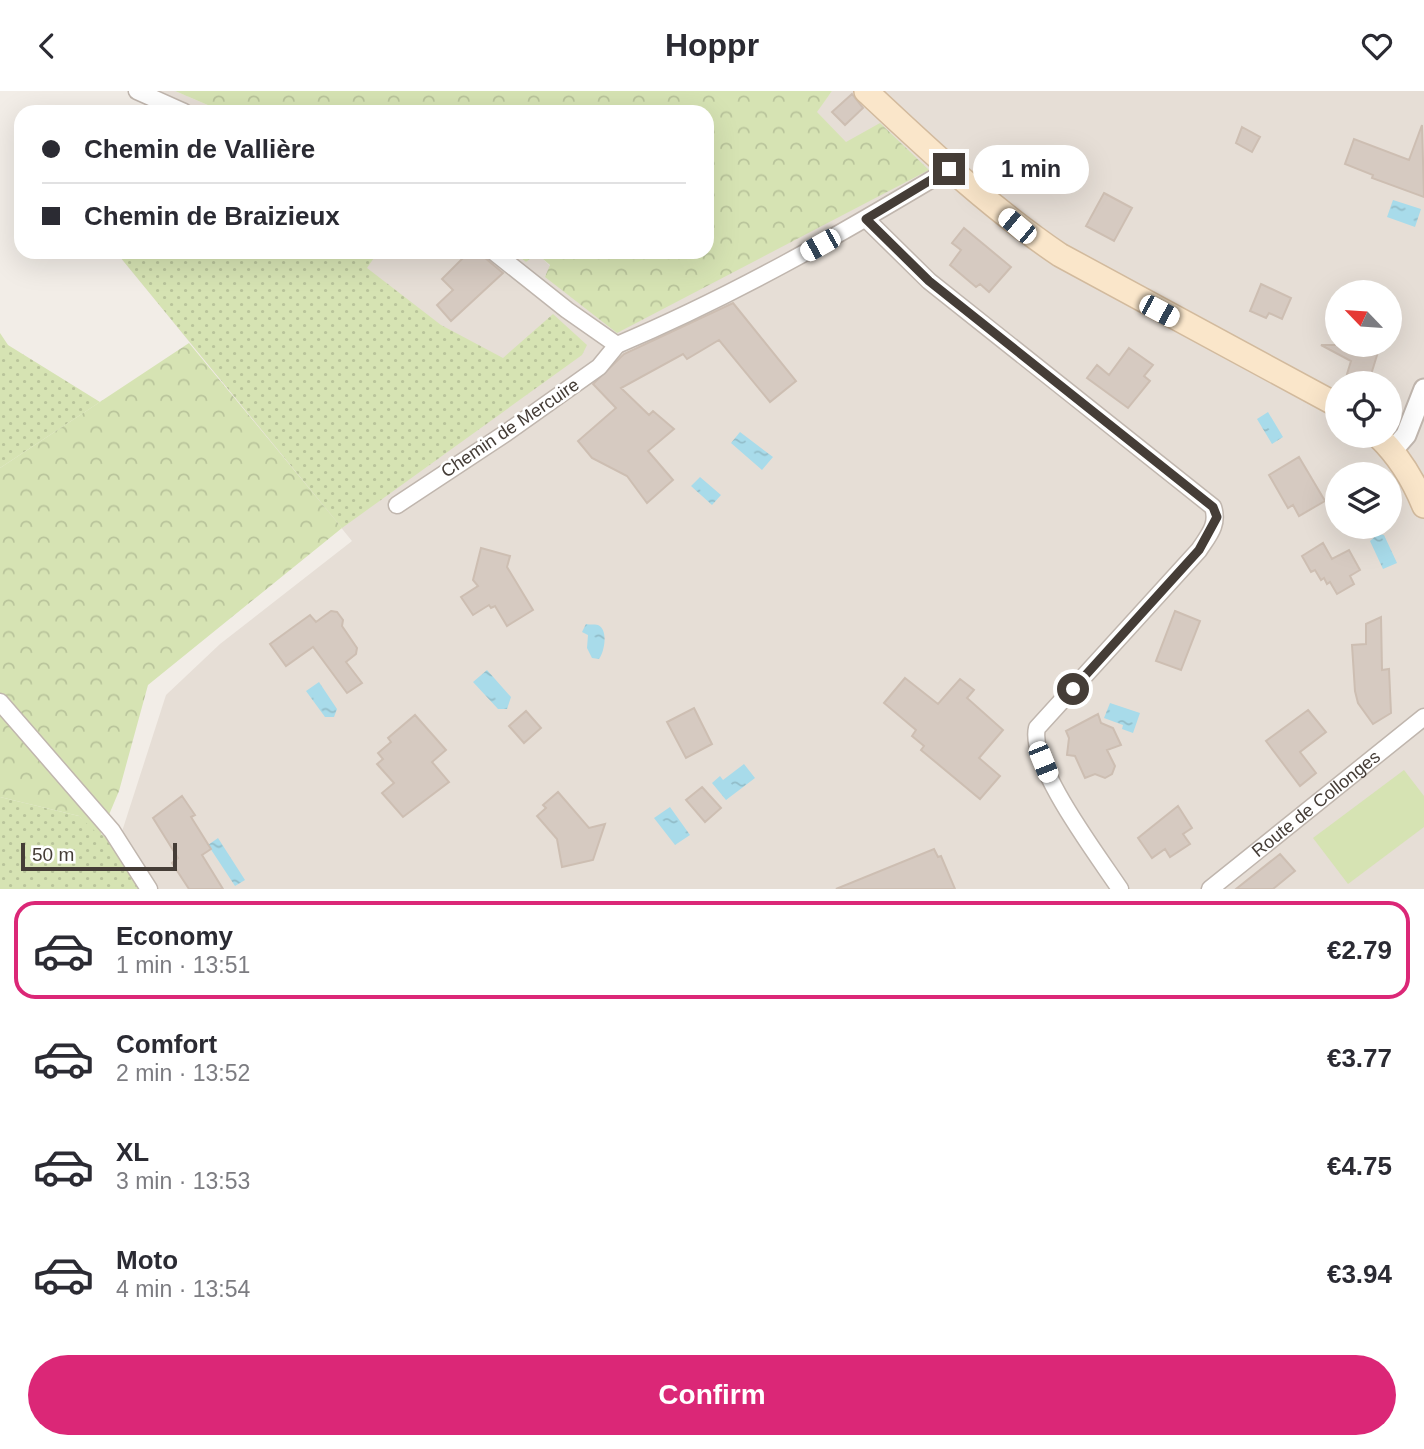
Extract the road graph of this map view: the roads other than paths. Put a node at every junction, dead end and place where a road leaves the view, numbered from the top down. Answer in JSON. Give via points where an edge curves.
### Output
{"nodes":[{"id":1,"x":137,"y":91,"type":"edge"},
{"id":2,"x":866,"y":91,"type":"edge"},
{"id":3,"x":168,"y":105,"type":"edge"},
{"id":4,"x":949,"y":169,"type":"junction"},
{"id":5,"x":866,"y":219,"type":"junction"},
{"id":6,"x":503,"y":259,"type":"edge"},
{"id":7,"x":617,"y":345,"type":"junction"},
{"id":8,"x":1424,"y":389,"type":"edge"},
{"id":9,"x":1325,"y":399,"type":"edge"},
{"id":10,"x":1402,"y":437,"type":"edge"},
{"id":11,"x":1389,"y":448,"type":"edge"},
{"id":12,"x":397,"y":505,"type":"dead end"},
{"id":13,"x":1424,"y":506,"type":"edge"},
{"id":14,"x":2,"y":702,"type":"edge"},
{"id":15,"x":1424,"y":717,"type":"edge"},
{"id":16,"x":149,"y":889,"type":"edge"},
{"id":17,"x":1120,"y":889,"type":"edge"},
{"id":18,"x":1210,"y":889,"type":"edge"}],
"edges":[{"from":1,"to":3,"type":"street"},
{"from":2,"to":4,"type":"main road"},
{"from":4,"to":5,"type":"street"},
{"from":4,"to":9,"type":"main road","via":[[1060,255]]},
{"from":5,"to":7,"type":"street","via":[[698,310]]},
{"from":5,"to":17,"type":"street","via":[[929,281],[1127,436],[1213,507],[1217,517],[1199,550],[1037,728],[1034,740],[1052,784]]},
{"from":6,"to":7,"type":"street"},
{"from":7,"to":12,"type":"street","name":"Chemin de Mercuire","via":[[599,367]]},
{"from":8,"to":10,"type":"street"},
{"from":11,"to":13,"type":"main road","via":[[1414,482]]},
{"from":14,"to":16,"type":"street","via":[[112,831]]},
{"from":15,"to":18,"type":"street","name":"Route de Collonges"}]}
